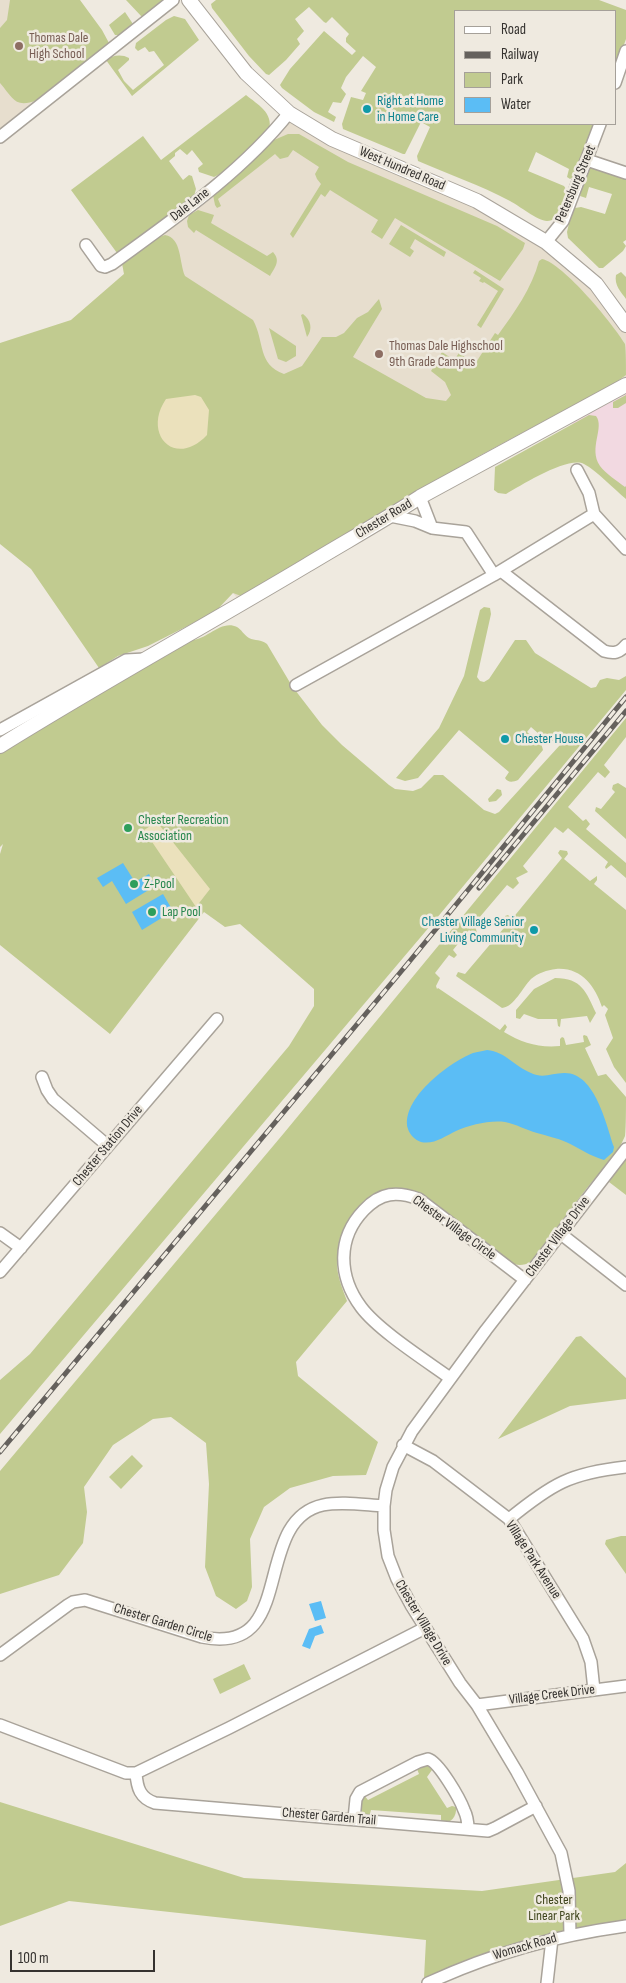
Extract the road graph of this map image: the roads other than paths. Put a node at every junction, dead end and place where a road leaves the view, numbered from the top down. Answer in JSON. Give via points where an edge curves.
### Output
{"nodes":[{"id":1,"x":173,"y":0,"type":"edge"},
{"id":2,"x":189,"y":0,"type":"edge"},
{"id":3,"x":626,"y":51,"type":"edge"},
{"id":4,"x":616,"y":80,"type":"edge"},
{"id":5,"x":290,"y":113,"type":"junction"},
{"id":6,"x":600,"y":125,"type":"edge"},
{"id":7,"x":0,"y":137,"type":"edge"},
{"id":8,"x":587,"y":160,"type":"junction"},
{"id":9,"x":626,"y":173,"type":"edge"},
{"id":10,"x":546,"y":242,"type":"junction"},
{"id":11,"x":86,"y":245,"type":"dead end"},
{"id":12,"x":626,"y":325,"type":"edge"},
{"id":13,"x":626,"y":385,"type":"edge"},
{"id":14,"x":577,"y":470,"type":"dead end"},
{"id":15,"x":420,"y":497,"type":"junction"},
{"id":16,"x":594,"y":514,"type":"junction"},
{"id":17,"x":390,"y":516,"type":"junction"},
{"id":18,"x":432,"y":528,"type":"junction"},
{"id":19,"x":626,"y":549,"type":"edge"},
{"id":20,"x":497,"y":573,"type":"junction"},
{"id":21,"x":626,"y":645,"type":"edge"},
{"id":22,"x":145,"y":659,"type":"junction"},
{"id":23,"x":296,"y":685,"type":"dead end"},
{"id":24,"x":0,"y":730,"type":"edge"},
{"id":25,"x":0,"y":746,"type":"edge"},
{"id":26,"x":217,"y":1019,"type":"dead end"},
{"id":27,"x":42,"y":1077,"type":"dead end"},
{"id":28,"x":108,"y":1146,"type":"junction"},
{"id":29,"x":626,"y":1149,"type":"edge"},
{"id":30,"x":0,"y":1233,"type":"edge"},
{"id":31,"x":561,"y":1234,"type":"junction"},
{"id":32,"x":21,"y":1248,"type":"junction"},
{"id":33,"x":0,"y":1272,"type":"edge"},
{"id":34,"x":525,"y":1280,"type":"junction"},
{"id":35,"x":626,"y":1285,"type":"edge"},
{"id":36,"x":450,"y":1378,"type":"junction"},
{"id":37,"x":403,"y":1444,"type":"junction"},
{"id":38,"x":626,"y":1467,"type":"edge"},
{"id":39,"x":384,"y":1506,"type":"junction"},
{"id":40,"x":509,"y":1519,"type":"junction"},
{"id":41,"x":425,"y":1628,"type":"junction"},
{"id":42,"x":0,"y":1656,"type":"edge"},
{"id":43,"x":626,"y":1686,"type":"edge"},
{"id":44,"x":594,"y":1690,"type":"junction"},
{"id":45,"x":477,"y":1705,"type":"junction"},
{"id":46,"x":0,"y":1725,"type":"edge"},
{"id":47,"x":136,"y":1772,"type":"junction"},
{"id":48,"x":536,"y":1806,"type":"junction"},
{"id":49,"x":354,"y":1819,"type":"junction"},
{"id":50,"x":468,"y":1829,"type":"junction"},
{"id":51,"x":626,"y":1926,"type":"edge"},
{"id":52,"x":570,"y":1935,"type":"junction"},
{"id":53,"x":552,"y":1939,"type":"junction"},
{"id":54,"x":428,"y":1983,"type":"edge"},
{"id":55,"x":547,"y":1983,"type":"edge"}],
"edges":[{"from":1,"to":7,"type":"street"},
{"from":2,"to":5,"type":"main road","name":"West Hundred Road","via":[[246,73]]},
{"from":3,"to":4,"type":"street"},
{"from":5,"to":10,"type":"main road","name":"West Hundred Road","via":[[332,139],[477,201]]},
{"from":5,"to":11,"type":"street","name":"Dale Lane","via":[[242,163],[112,264],[101,266]]},
{"from":6,"to":8,"type":"street","name":"Petersburg Street"},
{"from":8,"to":9,"type":"street"},
{"from":8,"to":10,"type":"street","name":"Petersburg Street","via":[[562,221]]},
{"from":10,"to":12,"type":"main road","name":"West Hundred Road","via":[[596,284]]},
{"from":13,"to":15,"type":"main road","name":"Chester Road"},
{"from":14,"to":16,"type":"street","via":[[589,493]]},
{"from":15,"to":17,"type":"main road","name":"Chester Road"},
{"from":15,"to":18,"type":"street"},
{"from":16,"to":19,"type":"street"},
{"from":16,"to":20,"type":"street"},
{"from":17,"to":18,"type":"street"},
{"from":17,"to":22,"type":"main road","name":"Chester Road"},
{"from":18,"to":20,"type":"street","via":[[466,532]]},
{"from":20,"to":21,"type":"street","via":[[604,651],[621,651]]},
{"from":20,"to":23,"type":"street"},
{"from":22,"to":24,"type":"street","name":"Chester Road","via":[[126,660]]},
{"from":22,"to":25,"type":"main road","name":"Chester Road"},
{"from":26,"to":28,"type":"street","name":"Chester Station Drive"},
{"from":27,"to":28,"type":"street","via":[[53,1099]]},
{"from":28,"to":32,"type":"street","name":"Chester Station Drive"},
{"from":29,"to":31,"type":"street","name":"Chester Village Drive"},
{"from":30,"to":32,"type":"street"},
{"from":31,"to":34,"type":"street","name":"Chester Village Drive"},
{"from":31,"to":35,"type":"street"},
{"from":32,"to":33,"type":"street","name":"Chester Station Drive"},
{"from":34,"to":36,"type":"street","name":"Chester Village Drive"},
{"from":34,"to":36,"type":"street","name":"Chester Village Circle","via":[[419,1199],[404,1194],[387,1195],[372,1201],[360,1214],[349,1230],[343,1249],[350,1288],[361,1308],[382,1328]]},
{"from":36,"to":37,"type":"street","name":"Chester Village Drive"},
{"from":37,"to":39,"type":"street","name":"Chester Village Drive","via":[[393,1467]]},
{"from":37,"to":40,"type":"street","name":"Village Park Avenue","via":[[433,1461]]},
{"from":38,"to":40,"type":"street","via":[[566,1479]]},
{"from":39,"to":41,"type":"street","name":"Chester Village Drive","via":[[388,1556],[397,1579]]},
{"from":39,"to":42,"type":"street","name":"Chester Garden Circle","via":[[322,1505],[307,1511],[286,1535],[262,1614],[253,1627],[232,1640],[202,1638],[85,1600],[68,1605]]},
{"from":40,"to":44,"type":"street","name":"Village Park Avenue","via":[[583,1639],[591,1662]]},
{"from":41,"to":45,"type":"street","name":"Chester Village Drive"},
{"from":41,"to":47,"type":"street"},
{"from":43,"to":44,"type":"street","name":"Village Creek Drive"},
{"from":44,"to":45,"type":"street","name":"Village Creek Drive"},
{"from":45,"to":48,"type":"street","name":"Chester Village Drive"},
{"from":46,"to":47,"type":"street","via":[[126,1773]]},
{"from":47,"to":49,"type":"street","name":"Chester Garden Trail","via":[[142,1795],[155,1803]]},
{"from":48,"to":50,"type":"street","name":"Chester Garden Trail","via":[[488,1831]]},
{"from":48,"to":52,"type":"street","name":"Chester Village Drive","via":[[564,1864],[569,1891]]},
{"from":49,"to":50,"type":"street","name":"Chester Garden Trail"},
{"from":49,"to":50,"type":"street","via":[[360,1792],[428,1759],[436,1764],[462,1805]]},
{"from":51,"to":52,"type":"street","name":"Womack Road"},
{"from":52,"to":53,"type":"street","name":"Womack Road"},
{"from":53,"to":54,"type":"street","name":"Womack Road","via":[[500,1953]]},
{"from":53,"to":55,"type":"street"}]}
